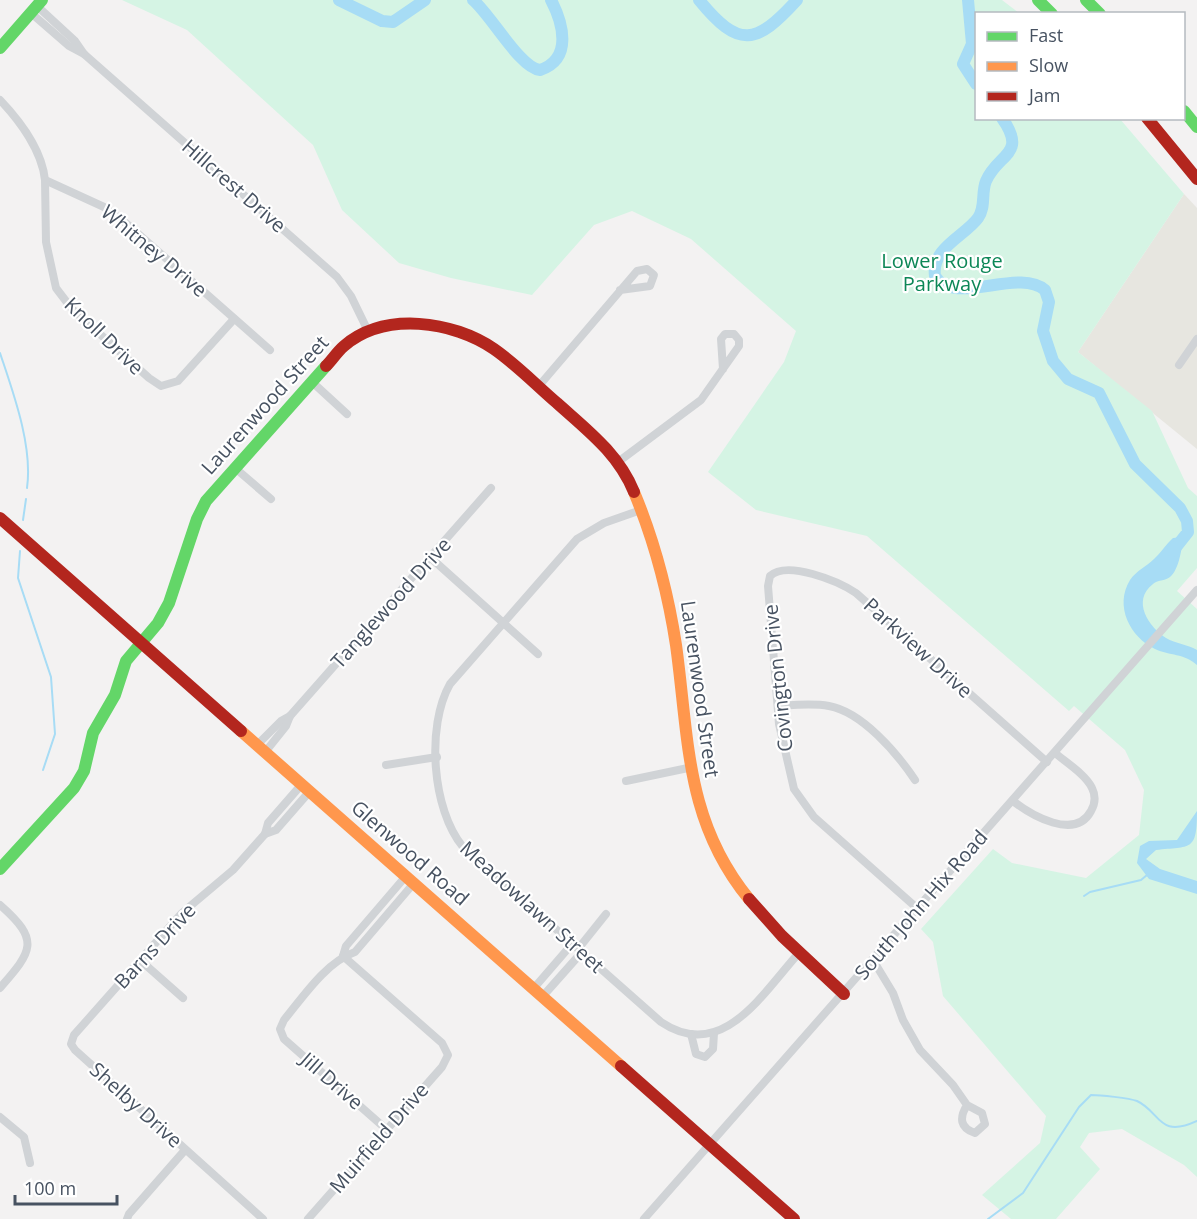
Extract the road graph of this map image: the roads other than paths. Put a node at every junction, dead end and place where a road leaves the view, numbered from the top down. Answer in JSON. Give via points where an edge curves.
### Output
{"nodes":[{"id":1,"x":1038,"y":0,"type":"edge"},
{"id":2,"x":1086,"y":0,"type":"edge"},
{"id":3,"x":36,"y":6,"type":"edge"},
{"id":4,"x":1050,"y":12,"type":"edge"},
{"id":5,"x":1098,"y":12,"type":"edge"},
{"id":6,"x":0,"y":48,"type":"edge"},
{"id":7,"x":0,"y":100,"type":"edge"},
{"id":8,"x":1185,"y":112,"type":"edge"},
{"id":9,"x":1149,"y":120,"type":"edge"},
{"id":10,"x":1197,"y":127,"type":"edge"},
{"id":11,"x":1197,"y":179,"type":"edge"},
{"id":12,"x":45,"y":180,"type":"junction"},
{"id":13,"x":620,"y":290,"type":"dead end"},
{"id":14,"x":234,"y":319,"type":"junction"},
{"id":15,"x":368,"y":331,"type":"junction"},
{"id":16,"x":1197,"y":339,"type":"edge"},
{"id":17,"x":270,"y":350,"type":"dead end"},
{"id":18,"x":1179,"y":365,"type":"dead end"},
{"id":19,"x":723,"y":369,"type":"dead end"},
{"id":20,"x":311,"y":381,"type":"junction"},
{"id":21,"x":538,"y":387,"type":"junction"},
{"id":22,"x":347,"y":414,"type":"dead end"},
{"id":23,"x":618,"y":462,"type":"junction"},
{"id":24,"x":235,"y":468,"type":"junction"},
{"id":25,"x":491,"y":488,"type":"dead end"},
{"id":26,"x":271,"y":499,"type":"dead end"},
{"id":27,"x":641,"y":510,"type":"junction"},
{"id":28,"x":0,"y":518,"type":"edge"},
{"id":29,"x":431,"y":558,"type":"junction"},
{"id":30,"x":773,"y":574,"type":"joint"},
{"id":31,"x":1197,"y":590,"type":"edge"},
{"id":32,"x":504,"y":621,"type":"junction"},
{"id":33,"x":141,"y":642,"type":"junction"},
{"id":34,"x":538,"y":654,"type":"dead end"},
{"id":35,"x":778,"y":706,"type":"junction"},
{"id":36,"x":262,"y":748,"type":"junction"},
{"id":37,"x":1055,"y":753,"type":"junction"},
{"id":38,"x":437,"y":757,"type":"junction"},
{"id":39,"x":1047,"y":762,"type":"junction"},
{"id":40,"x":386,"y":765,"type":"dead end"},
{"id":41,"x":688,"y":768,"type":"junction"},
{"id":42,"x":915,"y":780,"type":"dead end"},
{"id":43,"x":626,"y":781,"type":"dead end"},
{"id":44,"x":306,"y":788,"type":"junction"},
{"id":45,"x":1013,"y":801,"type":"junction"},
{"id":46,"x":0,"y":869,"type":"edge"},
{"id":47,"x":410,"y":879,"type":"junction"},
{"id":48,"x":0,"y":905,"type":"edge"},
{"id":49,"x":918,"y":909,"type":"junction"},
{"id":50,"x":606,"y":914,"type":"dead end"},
{"id":51,"x":577,"y":948,"type":"junction"},
{"id":52,"x":798,"y":954,"type":"junction"},
{"id":53,"x":343,"y":956,"type":"junction"},
{"id":54,"x":140,"y":960,"type":"junction"},
{"id":55,"x":873,"y":960,"type":"junction"},
{"id":56,"x":0,"y":988,"type":"edge"},
{"id":57,"x":538,"y":992,"type":"junction"},
{"id":58,"x":844,"y":994,"type":"junction"},
{"id":59,"x":183,"y":998,"type":"dead end"},
{"id":60,"x":714,"y":1033,"type":"junction"},
{"id":61,"x":691,"y":1034,"type":"junction"},
{"id":62,"x":74,"y":1035,"type":"joint"},
{"id":63,"x":967,"y":1105,"type":"dead end"},
{"id":64,"x":0,"y":1118,"type":"edge"},
{"id":65,"x":386,"y":1129,"type":"junction"},
{"id":66,"x":710,"y":1144,"type":"junction"},
{"id":67,"x":185,"y":1150,"type":"junction"},
{"id":68,"x":30,"y":1163,"type":"dead end"},
{"id":69,"x":127,"y":1219,"type":"edge"},
{"id":70,"x":263,"y":1219,"type":"edge"},
{"id":71,"x":308,"y":1219,"type":"edge"},
{"id":72,"x":644,"y":1219,"type":"edge"},
{"id":73,"x":794,"y":1219,"type":"edge"}],
"edges":[{"from":1,"to":4,"type":"street"},
{"from":2,"to":5,"type":"street"},
{"from":3,"to":6,"type":"street"},
{"from":3,"to":15,"type":"street","name":"Hillcrest Drive","via":[[69,46],[84,54],[337,277]]},
{"from":7,"to":12,"type":"street","via":[[27,135]]},
{"from":8,"to":10,"type":"street"},
{"from":9,"to":11,"type":"street"},
{"from":12,"to":14,"type":"street","name":"Whitney Drive","via":[[104,207]]},
{"from":12,"to":14,"type":"street","name":"Knoll Drive","via":[[46,242],[56,288],[72,309],[149,378],[161,386],[178,381]]},
{"from":13,"to":21,"type":"street"},
{"from":14,"to":17,"type":"street","name":"Whitney Drive"},
{"from":15,"to":20,"type":"street","name":"Laurenwood Street","via":[[344,346]]},
{"from":15,"to":21,"type":"street","name":"Laurenwood Street","via":[[411,322],[454,331],[491,348]]},
{"from":16,"to":18,"type":"street"},
{"from":19,"to":23,"type":"street","via":[[693,408]]},
{"from":20,"to":22,"type":"street"},
{"from":20,"to":24,"type":"street","name":"Laurenwood Street"},
{"from":21,"to":23,"type":"street","name":"Laurenwood Street"},
{"from":23,"to":27,"type":"street","name":"Laurenwood Street"},
{"from":24,"to":26,"type":"street"},
{"from":24,"to":33,"type":"street","name":"Laurenwood Street","via":[[200,511],[169,603]]},
{"from":25,"to":29,"type":"street","name":"Tanglewood Drive"},
{"from":27,"to":32,"type":"street","name":"Meadowlawn Street","via":[[604,523],[577,539]]},
{"from":27,"to":41,"type":"street","name":"Laurenwood Street","via":[[673,620]]},
{"from":28,"to":33,"type":"street","name":"Glenwood Road"},
{"from":29,"to":32,"type":"street"},
{"from":29,"to":36,"type":"street","name":"Tanglewood Drive","via":[[290,716],[281,721]]},
{"from":30,"to":35,"type":"street","name":"Covington Drive","via":[[768,586]]},
{"from":30,"to":39,"type":"street","name":"Parkview Drive","via":[[792,570],[836,582],[856,593]]},
{"from":31,"to":37,"type":"street","name":"South John Hix Road"},
{"from":32,"to":34,"type":"street"},
{"from":32,"to":38,"type":"street","name":"Meadowlawn Street","via":[[444,694],[436,720]]},
{"from":33,"to":36,"type":"street","name":"Glenwood Road"},
{"from":33,"to":46,"type":"street","name":"Laurenwood Street","via":[[126,661],[115,695],[98,722],[84,771],[74,788]]},
{"from":35,"to":42,"type":"street","via":[[819,704],[849,713],[901,759]]},
{"from":35,"to":49,"type":"street","name":"Covington Drive","via":[[789,774],[802,803]]},
{"from":36,"to":44,"type":"street","name":"Glenwood Road"},
{"from":37,"to":39,"type":"street","name":"South John Hix Road"},
{"from":37,"to":45,"type":"street","via":[[1092,787],[1095,801],[1088,816],[1074,823],[1050,822],[1032,816]]},
{"from":38,"to":40,"type":"street"},
{"from":38,"to":51,"type":"street","name":"Meadowlawn Street","via":[[442,808],[456,839]]},
{"from":39,"to":45,"type":"street","name":"South John Hix Road"},
{"from":41,"to":43,"type":"street"},
{"from":41,"to":52,"type":"street","name":"Laurenwood Street","via":[[704,822],[727,869],[760,916]]},
{"from":44,"to":47,"type":"street","name":"Glenwood Road"},
{"from":44,"to":54,"type":"street","name":"Barns Drive","via":[[268,823],[265,834],[227,877],[182,913]]},
{"from":45,"to":49,"type":"street","name":"South John Hix Road"},
{"from":47,"to":53,"type":"street","via":[[346,946]]},
{"from":47,"to":57,"type":"street","name":"Glenwood Road"},
{"from":48,"to":56,"type":"street","via":[[20,923],[28,944],[26,955]]},
{"from":49,"to":55,"type":"street","name":"South John Hix Road"},
{"from":50,"to":51,"type":"street"},
{"from":51,"to":57,"type":"street"},
{"from":51,"to":57,"type":"street"},
{"from":51,"to":61,"type":"street","name":"Meadowlawn Street","via":[[661,1022]]},
{"from":52,"to":58,"type":"street","name":"Laurenwood Street"},
{"from":52,"to":60,"type":"street","name":"Meadowlawn Street","via":[[740,1018]]},
{"from":53,"to":65,"type":"street","name":"Muirfield Drive","via":[[442,1043],[448,1055],[442,1067]]},
{"from":53,"to":65,"type":"street","name":"Jill Drive","via":[[286,1017],[280,1032]]},
{"from":54,"to":59,"type":"street"},
{"from":54,"to":62,"type":"street","name":"Barns Drive"},
{"from":55,"to":58,"type":"street","name":"South John Hix Road"},
{"from":55,"to":63,"type":"street","via":[[914,1041]]},
{"from":57,"to":66,"type":"street","name":"Glenwood Road"},
{"from":58,"to":66,"type":"street","name":"South John Hix Road"},
{"from":60,"to":61,"type":"street","name":"Meadowlawn Street"},
{"from":60,"to":61,"type":"street","via":[[713,1049],[705,1058],[696,1053]]},
{"from":62,"to":67,"type":"street","name":"Shelby Drive","via":[[71,1044],[75,1050]]},
{"from":64,"to":68,"type":"street","via":[[24,1137]]},
{"from":65,"to":71,"type":"street","name":"Muirfield Drive"},
{"from":66,"to":72,"type":"street","name":"South John Hix Road"},
{"from":66,"to":73,"type":"street","name":"Glenwood Road"},
{"from":67,"to":69,"type":"street"},
{"from":67,"to":70,"type":"street","name":"Shelby Drive"}]}
